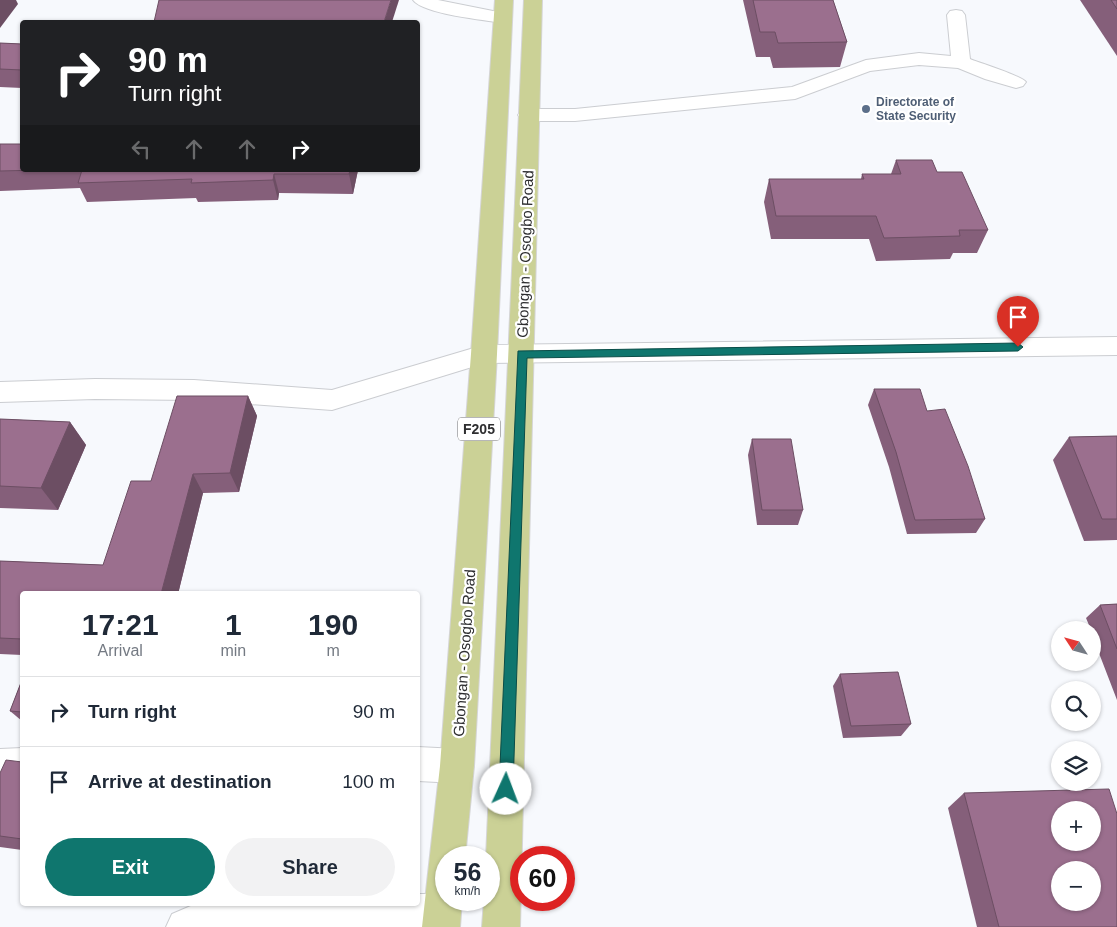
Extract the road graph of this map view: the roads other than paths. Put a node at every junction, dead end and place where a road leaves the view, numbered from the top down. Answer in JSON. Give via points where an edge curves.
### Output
{"nodes":[{"id":1,"x":422,"y":0,"type":"edge"},
{"id":2,"x":533,"y":0,"type":"edge"},
{"id":3,"x":503,"y":9,"type":"edge"},
{"id":4,"x":956,"y":15,"type":"dead end"},
{"id":5,"x":960,"y":62,"type":"junction"},
{"id":6,"x":1016,"y":82,"type":"dead end"},
{"id":7,"x":528,"y":115,"type":"junction"},
{"id":8,"x":1117,"y":346,"type":"edge"},
{"id":9,"x":484,"y":354,"type":"junction"},
{"id":10,"x":522,"y":354,"type":"junction"},
{"id":11,"x":0,"y":392,"type":"edge"},
{"id":12,"x":420,"y":764,"type":"edge"},
{"id":13,"x":20,"y":765,"type":"edge"},
{"id":14,"x":0,"y":766,"type":"edge"},
{"id":15,"x":456,"y":766,"type":"junction"},
{"id":16,"x":448,"y":846,"type":"edge"},
{"id":17,"x":441,"y":919,"type":"edge"},
{"id":18,"x":313,"y":920,"type":"edge"},
{"id":19,"x":185,"y":927,"type":"edge"},
{"id":20,"x":501,"y":927,"type":"edge"}],
"edges":[{"from":1,"to":3,"type":"street","via":[[439,7]]},
{"from":2,"to":7,"type":"main road","name":"Gbongan - Osogbo Road","number":"F205"},
{"from":3,"to":9,"type":"main road","name":"Gbongan - Osogbo Road","number":"F205"},
{"from":4,"to":5,"type":"street"},
{"from":5,"to":6,"type":"street"},
{"from":5,"to":7,"type":"street","via":[[919,60],[866,66],[795,93],[575,115]]},
{"from":7,"to":10,"type":"main road","name":"Gbongan - Osogbo Road","number":"F205"},
{"from":8,"to":10,"type":"street"},
{"from":9,"to":10,"type":"street"},
{"from":9,"to":11,"type":"street","via":[[332,400],[194,390]]},
{"from":9,"to":15,"type":"main road","name":"Gbongan - Osogbo Road","number":"F205"},
{"from":10,"to":20,"type":"main road","name":"Gbongan - Osogbo Road","number":"F205"},
{"from":12,"to":15,"type":"street"},
{"from":13,"to":14,"type":"street"},
{"from":15,"to":16,"type":"main road","name":"Gbongan - Osogbo Road","number":"F205"},
{"from":17,"to":18,"type":"street"},
{"from":18,"to":19,"type":"street","via":[[192,924]]}]}
